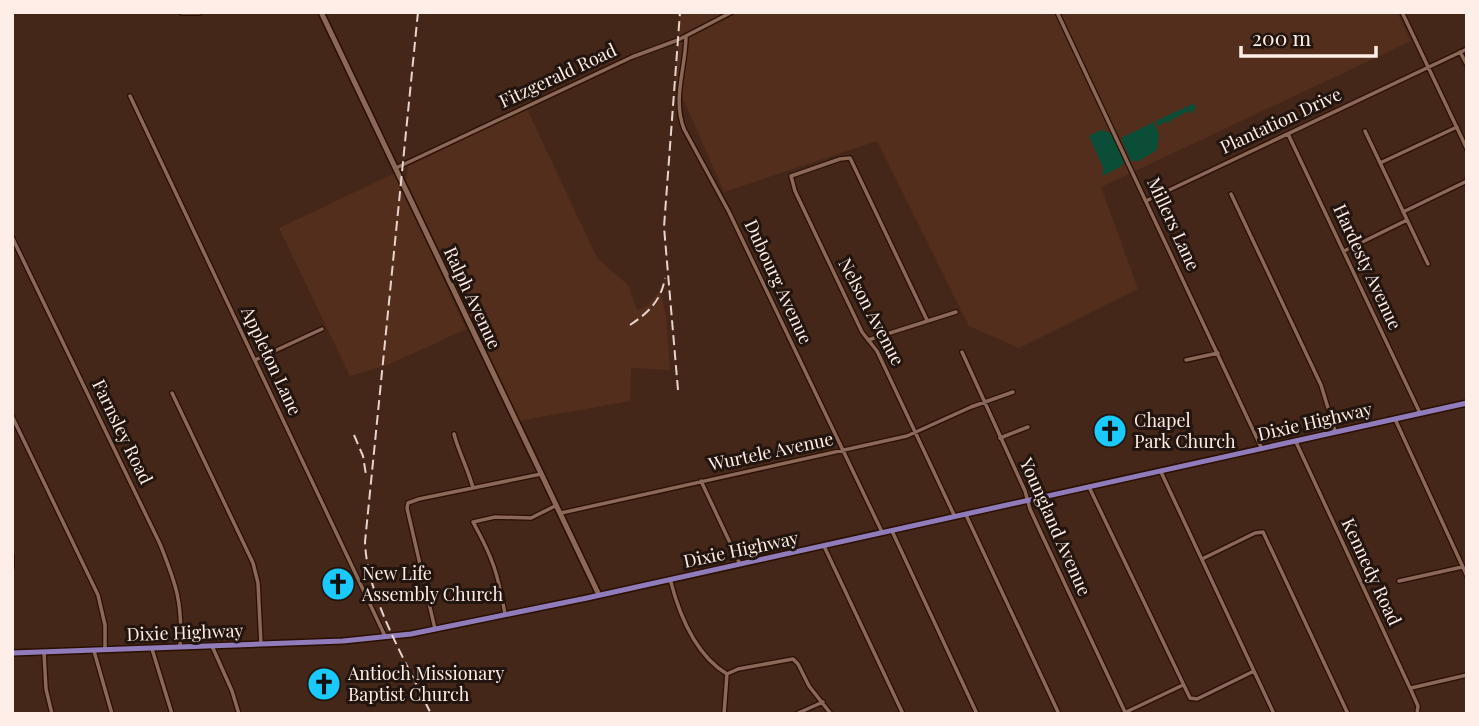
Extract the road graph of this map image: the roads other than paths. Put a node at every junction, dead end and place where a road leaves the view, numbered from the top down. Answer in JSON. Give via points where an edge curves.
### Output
{"nodes":[{"id":1,"x":182,"y":12,"type":"edge"},
{"id":2,"x":199,"y":12,"type":"edge"},
{"id":3,"x":321,"y":12,"type":"edge"},
{"id":4,"x":732,"y":12,"type":"edge"},
{"id":5,"x":1058,"y":12,"type":"edge"},
{"id":6,"x":1402,"y":12,"type":"edge"},
{"id":7,"x":686,"y":36,"type":"junction"},
{"id":8,"x":1467,"y":49,"type":"edge"},
{"id":9,"x":1460,"y":52,"type":"junction"},
{"id":10,"x":1467,"y":65,"type":"edge"},
{"id":11,"x":1428,"y":67,"type":"junction"},
{"id":12,"x":130,"y":96,"type":"dead end"},
{"id":13,"x":1457,"y":127,"type":"junction"},
{"id":14,"x":1365,"y":131,"type":"dead end"},
{"id":15,"x":1288,"y":134,"type":"junction"},
{"id":16,"x":1467,"y":149,"type":"edge"},
{"id":17,"x":1380,"y":163,"type":"junction"},
{"id":18,"x":396,"y":168,"type":"junction"},
{"id":19,"x":1467,"y":181,"type":"edge"},
{"id":20,"x":1231,"y":194,"type":"dead end"},
{"id":21,"x":1146,"y":201,"type":"junction"},
{"id":22,"x":1403,"y":212,"type":"junction"},
{"id":23,"x":1407,"y":220,"type":"junction"},
{"id":24,"x":12,"y":237,"type":"edge"},
{"id":25,"x":1344,"y":251,"type":"junction"},
{"id":26,"x":1428,"y":264,"type":"dead end"},
{"id":27,"x":956,"y":312,"type":"dead end"},
{"id":28,"x":927,"y":320,"type":"junction"},
{"id":29,"x":321,"y":329,"type":"dead end"},
{"id":30,"x":868,"y":340,"type":"junction"},
{"id":31,"x":962,"y":352,"type":"dead end"},
{"id":32,"x":1218,"y":353,"type":"junction"},
{"id":33,"x":255,"y":360,"type":"junction"},
{"id":34,"x":1186,"y":360,"type":"dead end"},
{"id":35,"x":1013,"y":391,"type":"dead end"},
{"id":36,"x":172,"y":394,"type":"dead end"},
{"id":37,"x":984,"y":402,"type":"junction"},
{"id":38,"x":1467,"y":403,"type":"edge"},
{"id":39,"x":1420,"y":413,"type":"junction"},
{"id":40,"x":12,"y":416,"type":"edge"},
{"id":41,"x":1395,"y":418,"type":"junction"},
{"id":42,"x":1028,"y":427,"type":"dead end"},
{"id":43,"x":1336,"y":433,"type":"junction"},
{"id":44,"x":454,"y":434,"type":"dead end"},
{"id":45,"x":915,"y":434,"type":"junction"},
{"id":46,"x":1000,"y":438,"type":"junction"},
{"id":47,"x":1296,"y":441,"type":"junction"},
{"id":48,"x":1262,"y":449,"type":"junction"},
{"id":49,"x":842,"y":451,"type":"junction"},
{"id":50,"x":1161,"y":472,"type":"junction"},
{"id":51,"x":541,"y":474,"type":"junction"},
{"id":52,"x":701,"y":481,"type":"junction"},
{"id":53,"x":1090,"y":487,"type":"junction"},
{"id":54,"x":473,"y":488,"type":"junction"},
{"id":55,"x":1028,"y":500,"type":"junction"},
{"id":56,"x":555,"y":506,"type":"junction"},
{"id":57,"x":559,"y":513,"type":"junction"},
{"id":58,"x":966,"y":515,"type":"junction"},
{"id":59,"x":955,"y":517,"type":"junction"},
{"id":60,"x":892,"y":531,"type":"junction"},
{"id":61,"x":883,"y":534,"type":"junction"},
{"id":62,"x":824,"y":546,"type":"junction"},
{"id":63,"x":12,"y":556,"type":"edge"},
{"id":64,"x":1202,"y":559,"type":"junction"},
{"id":65,"x":740,"y":564,"type":"junction"},
{"id":66,"x":12,"y":567,"type":"edge"},
{"id":67,"x":1462,"y":567,"type":"junction"},
{"id":68,"x":1467,"y":576,"type":"edge"},
{"id":69,"x":670,"y":579,"type":"junction"},
{"id":70,"x":1399,"y":581,"type":"dead end"},
{"id":71,"x":599,"y":594,"type":"junction"},
{"id":72,"x":505,"y":614,"type":"junction"},
{"id":73,"x":435,"y":629,"type":"junction"},
{"id":74,"x":386,"y":638,"type":"junction"},
{"id":75,"x":261,"y":644,"type":"junction"},
{"id":76,"x":212,"y":646,"type":"junction"},
{"id":77,"x":180,"y":647,"type":"junction"},
{"id":78,"x":152,"y":648,"type":"junction"},
{"id":79,"x":105,"y":650,"type":"junction"},
{"id":80,"x":94,"y":651,"type":"junction"},
{"id":81,"x":12,"y":653,"type":"edge"},
{"id":82,"x":44,"y":653,"type":"junction"},
{"id":83,"x":1254,"y":671,"type":"junction"},
{"id":84,"x":727,"y":674,"type":"junction"},
{"id":85,"x":1467,"y":675,"type":"edge"},
{"id":86,"x":1183,"y":685,"type":"junction"},
{"id":87,"x":1410,"y":688,"type":"junction"},
{"id":88,"x":823,"y":702,"type":"junction"},
{"id":89,"x":1123,"y":713,"type":"edge"},
{"id":90,"x":52,"y":714,"type":"edge"},
{"id":91,"x":112,"y":714,"type":"edge"},
{"id":92,"x":172,"y":714,"type":"edge"},
{"id":93,"x":239,"y":714,"type":"edge"},
{"id":94,"x":724,"y":714,"type":"edge"},
{"id":95,"x":796,"y":714,"type":"edge"},
{"id":96,"x":831,"y":714,"type":"edge"},
{"id":97,"x":903,"y":714,"type":"edge"},
{"id":98,"x":977,"y":714,"type":"edge"},
{"id":99,"x":1059,"y":714,"type":"edge"},
{"id":100,"x":1274,"y":714,"type":"edge"},
{"id":101,"x":1348,"y":714,"type":"edge"},
{"id":102,"x":1418,"y":714,"type":"edge"}],
"edges":[{"from":1,"to":2,"type":"street"},
{"from":3,"to":18,"type":"street","name":"Ralph Avenue"},
{"from":4,"to":7,"type":"street","name":"Fitzgerald Road"},
{"from":5,"to":21,"type":"street","name":"Millers Lane"},
{"from":6,"to":11,"type":"street"},
{"from":7,"to":18,"type":"street","name":"Fitzgerald Road"},
{"from":7,"to":49,"type":"street","name":"Dubourg Avenue","via":[[678,93],[682,123]]},
{"from":8,"to":9,"type":"street","name":"Plantation Drive"},
{"from":9,"to":10,"type":"street"},
{"from":9,"to":11,"type":"street","name":"Plantation Drive"},
{"from":11,"to":13,"type":"street"},
{"from":11,"to":15,"type":"street","name":"Plantation Drive"},
{"from":12,"to":33,"type":"street","name":"Appleton Lane"},
{"from":13,"to":16,"type":"street"},
{"from":13,"to":17,"type":"street"},
{"from":14,"to":17,"type":"street"},
{"from":15,"to":21,"type":"street","name":"Plantation Drive"},
{"from":15,"to":25,"type":"street","name":"Hardesty Avenue"},
{"from":17,"to":22,"type":"street"},
{"from":18,"to":51,"type":"street","name":"Ralph Avenue"},
{"from":19,"to":22,"type":"street"},
{"from":20,"to":43,"type":"street","via":[[1321,385]]},
{"from":21,"to":32,"type":"street","name":"Millers Lane"},
{"from":22,"to":23,"type":"street"},
{"from":23,"to":25,"type":"street"},
{"from":23,"to":26,"type":"street"},
{"from":24,"to":77,"type":"street","name":"Farnsley Road","via":[[169,567],[180,603]]},
{"from":25,"to":39,"type":"street","name":"Hardesty Avenue"},
{"from":27,"to":28,"type":"street"},
{"from":28,"to":30,"type":"street"},
{"from":28,"to":30,"type":"street","name":"Nelson Avenue","via":[[850,158],[794,174],[790,178]]},
{"from":29,"to":33,"type":"street"},
{"from":30,"to":45,"type":"street","name":"Nelson Avenue"},
{"from":31,"to":37,"type":"street","name":"Youngland Avenue"},
{"from":32,"to":34,"type":"street"},
{"from":32,"to":48,"type":"street","name":"Millers Lane"},
{"from":33,"to":74,"type":"street","name":"Appleton Lane"},
{"from":35,"to":37,"type":"street","name":"Wurtele Avenue"},
{"from":36,"to":75,"type":"street","via":[[253,564]]},
{"from":37,"to":45,"type":"street","name":"Wurtele Avenue"},
{"from":37,"to":46,"type":"street","name":"Youngland Avenue"},
{"from":38,"to":39,"type":"main road","name":"Dixie Highway"},
{"from":39,"to":41,"type":"main road","name":"Dixie Highway"},
{"from":40,"to":79,"type":"street","via":[[98,595],[106,625]]},
{"from":41,"to":43,"type":"main road","name":"Dixie Highway"},
{"from":41,"to":67,"type":"street"},
{"from":42,"to":46,"type":"street"},
{"from":43,"to":47,"type":"main road","name":"Dixie Highway"},
{"from":44,"to":54,"type":"street"},
{"from":45,"to":49,"type":"street","name":"Wurtele Avenue"},
{"from":45,"to":59,"type":"street","name":"Nelson Avenue"},
{"from":46,"to":55,"type":"street","name":"Youngland Avenue"},
{"from":47,"to":48,"type":"main road","name":"Dixie Highway"},
{"from":47,"to":87,"type":"street","name":"Kennedy Road"},
{"from":48,"to":50,"type":"main road","name":"Dixie Highway"},
{"from":49,"to":52,"type":"street","name":"Wurtele Avenue"},
{"from":49,"to":61,"type":"street","name":"Dubourg Avenue"},
{"from":50,"to":53,"type":"main road","name":"Dixie Highway"},
{"from":50,"to":64,"type":"street"},
{"from":51,"to":54,"type":"street"},
{"from":51,"to":56,"type":"street","name":"Ralph Avenue"},
{"from":52,"to":57,"type":"street","name":"Wurtele Avenue"},
{"from":52,"to":65,"type":"street"},
{"from":53,"to":55,"type":"main road","name":"Dixie Highway"},
{"from":53,"to":86,"type":"street"},
{"from":54,"to":73,"type":"street","via":[[409,502],[407,508]]},
{"from":55,"to":58,"type":"main road","name":"Dixie Highway"},
{"from":55,"to":89,"type":"street","name":"Youngland Avenue"},
{"from":56,"to":57,"type":"street","name":"Ralph Avenue"},
{"from":56,"to":72,"type":"street","via":[[531,518],[495,517],[473,523],[497,569]]},
{"from":57,"to":71,"type":"street","name":"Ralph Avenue"},
{"from":58,"to":59,"type":"main road","name":"Dixie Highway"},
{"from":58,"to":99,"type":"street"},
{"from":59,"to":60,"type":"main road","name":"Dixie Highway"},
{"from":60,"to":61,"type":"main road","name":"Dixie Highway"},
{"from":60,"to":98,"type":"street"},
{"from":61,"to":62,"type":"main road","name":"Dixie Highway"},
{"from":62,"to":65,"type":"main road","name":"Dixie Highway"},
{"from":62,"to":97,"type":"street"},
{"from":63,"to":66,"type":"street"},
{"from":64,"to":83,"type":"street"},
{"from":64,"to":101,"type":"street","via":[[1261,531]]},
{"from":65,"to":69,"type":"main road","name":"Dixie Highway"},
{"from":67,"to":68,"type":"street"},
{"from":67,"to":70,"type":"street"},
{"from":69,"to":71,"type":"main road","name":"Dixie Highway"},
{"from":69,"to":84,"type":"street","via":[[693,636]]},
{"from":71,"to":72,"type":"main road","name":"Dixie Highway"},
{"from":72,"to":73,"type":"main road","name":"Dixie Highway"},
{"from":73,"to":74,"type":"main road","name":"Dixie Highway"},
{"from":74,"to":75,"type":"main road","name":"Dixie Highway"},
{"from":75,"to":76,"type":"main road","name":"Dixie Highway"},
{"from":76,"to":77,"type":"main road","name":"Dixie Highway"},
{"from":76,"to":93,"type":"street"},
{"from":77,"to":78,"type":"main road","name":"Dixie Highway"},
{"from":78,"to":79,"type":"main road","name":"Dixie Highway"},
{"from":78,"to":92,"type":"street"},
{"from":79,"to":80,"type":"main road","name":"Dixie Highway"},
{"from":80,"to":82,"type":"main road","name":"Dixie Highway"},
{"from":80,"to":91,"type":"street"},
{"from":81,"to":82,"type":"main road","name":"Dixie Highway"},
{"from":82,"to":90,"type":"street"},
{"from":83,"to":86,"type":"street","via":[[1197,699],[1192,699]]},
{"from":83,"to":100,"type":"street"},
{"from":84,"to":88,"type":"street","via":[[791,658]]},
{"from":84,"to":94,"type":"street"},
{"from":85,"to":87,"type":"street"},
{"from":86,"to":89,"type":"street"},
{"from":87,"to":102,"type":"street","name":"Kennedy Road"},
{"from":88,"to":95,"type":"street"},
{"from":88,"to":96,"type":"street"}]}
